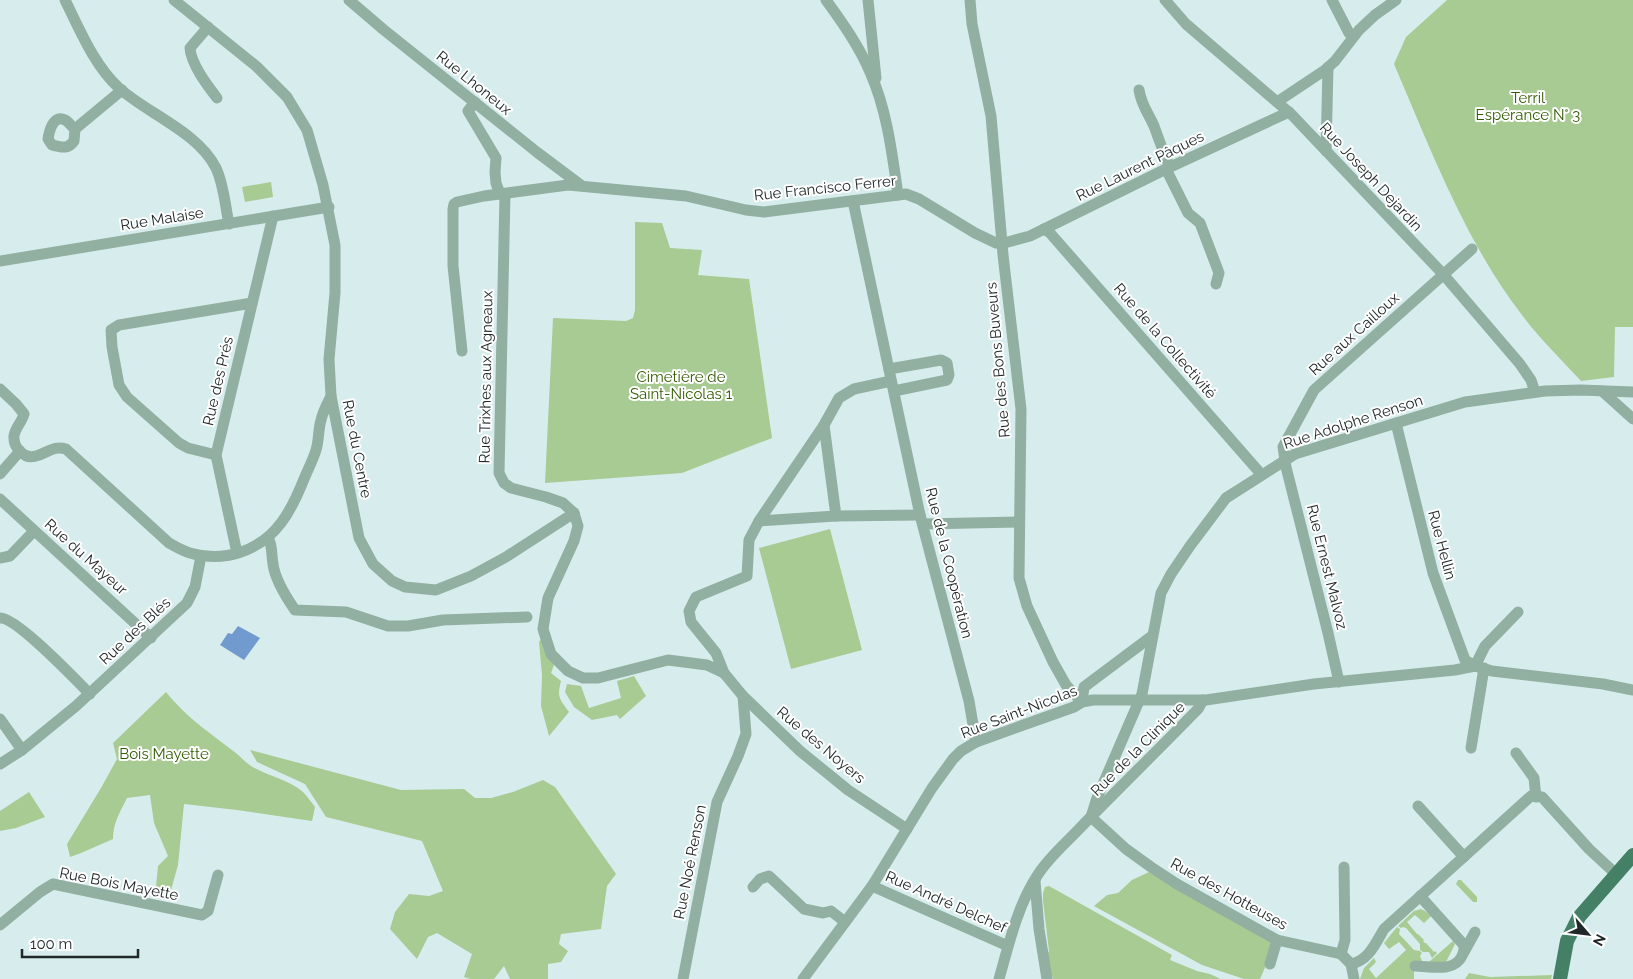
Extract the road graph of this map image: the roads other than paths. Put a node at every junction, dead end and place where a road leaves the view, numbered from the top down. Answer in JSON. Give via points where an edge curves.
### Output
{"nodes":[{"id":1,"x":65,"y":0,"type":"edge"},
{"id":2,"x":174,"y":0,"type":"edge"},
{"id":3,"x":349,"y":0,"type":"edge"},
{"id":4,"x":826,"y":0,"type":"edge"},
{"id":5,"x":868,"y":0,"type":"edge"},
{"id":6,"x":970,"y":0,"type":"edge"},
{"id":7,"x":1165,"y":0,"type":"edge"},
{"id":8,"x":1332,"y":0,"type":"edge"},
{"id":9,"x":1396,"y":0,"type":"edge"},
{"id":10,"x":208,"y":28,"type":"junction"},
{"id":11,"x":1350,"y":40,"type":"junction"},
{"id":12,"x":1328,"y":67,"type":"junction"},
{"id":13,"x":876,"y":86,"type":"junction"},
{"id":14,"x":122,"y":90,"type":"junction"},
{"id":15,"x":1140,"y":90,"type":"dead end"},
{"id":16,"x":217,"y":98,"type":"dead end"},
{"id":17,"x":475,"y":102,"type":"junction"},
{"id":18,"x":1277,"y":102,"type":"junction"},
{"id":19,"x":1289,"y":112,"type":"junction"},
{"id":20,"x":74,"y":129,"type":"dead end"},
{"id":21,"x":1326,"y":151,"type":"junction"},
{"id":22,"x":1168,"y":168,"type":"junction"},
{"id":23,"x":582,"y":186,"type":"junction"},
{"id":24,"x":502,"y":194,"type":"junction"},
{"id":25,"x":898,"y":195,"type":"junction"},
{"id":26,"x":853,"y":201,"type":"junction"},
{"id":27,"x":328,"y":207,"type":"junction"},
{"id":28,"x":273,"y":216,"type":"junction"},
{"id":29,"x":229,"y":224,"type":"junction"},
{"id":30,"x":1044,"y":229,"type":"junction"},
{"id":31,"x":1002,"y":243,"type":"junction"},
{"id":32,"x":1472,"y":249,"type":"dead end"},
{"id":33,"x":0,"y":261,"type":"edge"},
{"id":34,"x":1444,"y":274,"type":"junction"},
{"id":35,"x":1216,"y":284,"type":"dead end"},
{"id":36,"x":252,"y":303,"type":"junction"},
{"id":37,"x":462,"y":351,"type":"dead end"},
{"id":38,"x":889,"y":369,"type":"junction"},
{"id":39,"x":892,"y":386,"type":"junction"},
{"id":40,"x":0,"y":389,"type":"edge"},
{"id":41,"x":1602,"y":391,"type":"junction"},
{"id":42,"x":1535,"y":392,"type":"junction"},
{"id":43,"x":1633,"y":392,"type":"edge"},
{"id":44,"x":331,"y":396,"type":"junction"},
{"id":45,"x":1633,"y":419,"type":"edge"},
{"id":46,"x":1396,"y":423,"type":"junction"},
{"id":47,"x":824,"y":425,"type":"junction"},
{"id":48,"x":20,"y":451,"type":"junction"},
{"id":49,"x":216,"y":455,"type":"junction"},
{"id":50,"x":1285,"y":459,"type":"junction"},
{"id":51,"x":0,"y":474,"type":"edge"},
{"id":52,"x":1261,"y":474,"type":"junction"},
{"id":53,"x":0,"y":499,"type":"edge"},
{"id":54,"x":574,"y":512,"type":"junction"},
{"id":55,"x":836,"y":516,"type":"junction"},
{"id":56,"x":922,"y":519,"type":"junction"},
{"id":57,"x":759,"y":521,"type":"junction"},
{"id":58,"x":1019,"y":522,"type":"junction"},
{"id":59,"x":34,"y":531,"type":"junction"},
{"id":60,"x":268,"y":538,"type":"junction"},
{"id":61,"x":238,"y":553,"type":"junction"},
{"id":62,"x":201,"y":556,"type":"junction"},
{"id":63,"x":0,"y":558,"type":"edge"},
{"id":64,"x":1518,"y":612,"type":"dead end"},
{"id":65,"x":527,"y":617,"type":"dead end"},
{"id":66,"x":0,"y":618,"type":"edge"},
{"id":67,"x":1152,"y":636,"type":"junction"},
{"id":68,"x":151,"y":638,"type":"junction"},
{"id":69,"x":1480,"y":667,"type":"junction"},
{"id":70,"x":724,"y":673,"type":"junction"},
{"id":71,"x":1339,"y":682,"type":"junction"},
{"id":72,"x":1633,"y":690,"type":"edge"},
{"id":73,"x":90,"y":694,"type":"junction"},
{"id":74,"x":743,"y":696,"type":"junction"},
{"id":75,"x":1140,"y":700,"type":"junction"},
{"id":76,"x":1202,"y":700,"type":"junction"},
{"id":77,"x":1082,"y":702,"type":"junction"},
{"id":78,"x":0,"y":719,"type":"edge"},
{"id":79,"x":976,"y":742,"type":"junction"},
{"id":80,"x":1471,"y":748,"type":"dead end"},
{"id":81,"x":22,"y":750,"type":"junction"},
{"id":82,"x":1516,"y":753,"type":"dead end"},
{"id":83,"x":0,"y":764,"type":"edge"},
{"id":84,"x":1536,"y":796,"type":"junction"},
{"id":85,"x":1418,"y":806,"type":"dead end"},
{"id":86,"x":1091,"y":817,"type":"junction"},
{"id":87,"x":908,"y":827,"type":"junction"},
{"id":88,"x":1633,"y":855,"type":"edge"},
{"id":89,"x":1464,"y":857,"type":"junction"},
{"id":90,"x":1344,"y":867,"type":"dead end"},
{"id":91,"x":218,"y":875,"type":"dead end"},
{"id":92,"x":1617,"y":875,"type":"junction"},
{"id":93,"x":1035,"y":881,"type":"junction"},
{"id":94,"x":872,"y":886,"type":"junction"},
{"id":95,"x":753,"y":887,"type":"dead end"},
{"id":96,"x":1420,"y":896,"type":"junction"},
{"id":97,"x":845,"y":922,"type":"junction"},
{"id":98,"x":0,"y":925,"type":"edge"},
{"id":99,"x":1475,"y":932,"type":"dead end"},
{"id":100,"x":1277,"y":940,"type":"junction"},
{"id":101,"x":1008,"y":946,"type":"junction"},
{"id":102,"x":1464,"y":952,"type":"junction"},
{"id":103,"x":1341,"y":954,"type":"junction"},
{"id":104,"x":1270,"y":964,"type":"dead end"},
{"id":105,"x":1351,"y":964,"type":"junction"},
{"id":106,"x":1415,"y":966,"type":"dead end"},
{"id":107,"x":683,"y":979,"type":"edge"},
{"id":108,"x":803,"y":979,"type":"edge"},
{"id":109,"x":999,"y":979,"type":"edge"},
{"id":110,"x":1047,"y":979,"type":"edge"},
{"id":111,"x":1354,"y":979,"type":"edge"},
{"id":112,"x":1560,"y":979,"type":"edge"}],
"edges":[{"from":1,"to":14,"type":"street","via":[[95,58]]},
{"from":2,"to":10,"type":"street","name":"Rue du Centre"},
{"from":3,"to":17,"type":"street","name":"Rue Lhoneux"},
{"from":4,"to":13,"type":"street","via":[[853,40]]},
{"from":5,"to":13,"type":"street"},
{"from":6,"to":31,"type":"street","name":"Rue des Bons Buveurs","via":[[991,116]]},
{"from":7,"to":18,"type":"street","name":"Rue Joseph Dejardin","via":[[1186,24]]},
{"from":8,"to":11,"type":"street"},
{"from":9,"to":11,"type":"street"},
{"from":10,"to":16,"type":"street","via":[[190,48],[190,55]]},
{"from":10,"to":27,"type":"street","name":"Rue du Centre","via":[[256,66],[288,97],[307,130]]},
{"from":11,"to":12,"type":"street"},
{"from":12,"to":18,"type":"street"},
{"from":12,"to":21,"type":"street"},
{"from":13,"to":25,"type":"street","via":[[889,135]]},
{"from":14,"to":20,"type":"street"},
{"from":14,"to":29,"type":"street","via":[[205,152],[216,167]]},
{"from":15,"to":22,"type":"street","via":[[1141,102],[1154,126]]},
{"from":17,"to":23,"type":"street","name":"Rue Lhoneux"},
{"from":17,"to":24,"type":"street","name":"Rue Trixhes aux Agneaux","via":[[468,111],[496,158],[495,178]]},
{"from":18,"to":19,"type":"street","name":"Rue Joseph Dejardin"},
{"from":19,"to":21,"type":"street","name":"Rue Joseph Dejardin"},
{"from":19,"to":22,"type":"street","name":"Rue Laurent Pâques"},
{"from":21,"to":34,"type":"street","name":"Rue Joseph Dejardin"},
{"from":22,"to":30,"type":"street","name":"Rue Laurent Pâques"},
{"from":22,"to":35,"type":"street","via":[[1188,213],[1200,223],[1219,273]]},
{"from":23,"to":24,"type":"street"},
{"from":23,"to":26,"type":"street","name":"Rue Francisco Ferrer","via":[[686,196],[764,212]]},
{"from":24,"to":37,"type":"street","via":[[457,202],[453,206],[453,266]]},
{"from":24,"to":54,"type":"street","name":"Rue Trixhes aux Agneaux","via":[[499,473],[511,488],[563,503]]},
{"from":25,"to":26,"type":"street","name":"Rue Francisco Ferrer"},
{"from":25,"to":31,"type":"street","name":"Rue Francisco Ferrer","via":[[920,199],[975,233]]},
{"from":26,"to":38,"type":"street","name":"Rue de la Coopération"},
{"from":27,"to":28,"type":"street","name":"Rue Malaise"},
{"from":27,"to":44,"type":"street","name":"Rue du Centre","via":[[336,264],[328,359]]},
{"from":28,"to":29,"type":"street","name":"Rue Malaise"},
{"from":28,"to":36,"type":"street","name":"Rue des Prés"},
{"from":29,"to":33,"type":"street","name":"Rue Malaise"},
{"from":30,"to":31,"type":"street","name":"Rue Laurent Pâques"},
{"from":30,"to":52,"type":"street","name":"Rue de la Collectivité"},
{"from":31,"to":58,"type":"street","name":"Rue des Bons Buveurs","via":[[1021,409]]},
{"from":32,"to":34,"type":"street","name":"Rue aux Cailloux"},
{"from":34,"to":42,"type":"street","name":"Rue Joseph Dejardin","via":[[1520,364],[1532,380]]},
{"from":34,"to":50,"type":"street","name":"Rue aux Cailloux","via":[[1314,390],[1283,447]]},
{"from":36,"to":49,"type":"street","name":"Rue des Prés"},
{"from":36,"to":49,"type":"street","via":[[119,325],[111,330],[119,385],[127,397],[179,443]]},
{"from":38,"to":39,"type":"street","name":"Rue de la Coopération"},
{"from":38,"to":39,"type":"street","via":[[941,360],[947,363],[947,380]]},
{"from":39,"to":47,"type":"street","via":[[854,390],[839,398]]},
{"from":39,"to":56,"type":"street","name":"Rue de la Coopération"},
{"from":40,"to":48,"type":"street","via":[[24,414],[14,437],[15,446]]},
{"from":41,"to":42,"type":"street","name":"Rue Adolphe Renson"},
{"from":41,"to":43,"type":"street","name":"Rue Adolphe Renson"},
{"from":41,"to":45,"type":"street"},
{"from":42,"to":46,"type":"street","name":"Rue Adolphe Renson","via":[[1465,402]]},
{"from":44,"to":54,"type":"street","name":"Rue du Centre","via":[[360,538],[373,564],[398,584],[436,590],[471,576]]},
{"from":44,"to":60,"type":"street","via":[[320,421],[316,450],[295,500]]},
{"from":46,"to":50,"type":"street","name":"Rue Adolphe Renson"},
{"from":46,"to":69,"type":"street","name":"Rue Hellin","via":[[1439,593],[1465,660]]},
{"from":47,"to":55,"type":"street"},
{"from":47,"to":57,"type":"street"},
{"from":48,"to":51,"type":"street"},
{"from":48,"to":62,"type":"street","via":[[32,457],[51,449],[66,449],[161,537],[188,553]]},
{"from":49,"to":61,"type":"street","name":"Rue des Prés"},
{"from":50,"to":52,"type":"street","name":"Rue Adolphe Renson"},
{"from":50,"to":71,"type":"street","name":"Rue Ernest Malvoz"},
{"from":52,"to":67,"type":"street","name":"Rue Adolphe Renson","via":[[1226,498],[1171,574],[1161,593]]},
{"from":53,"to":59,"type":"street","name":"Rue du Mayeur"},
{"from":54,"to":70,"type":"street","via":[[578,526],[548,598],[543,629],[552,654],[568,671],[583,678],[598,678],[668,660],[707,665]]},
{"from":55,"to":56,"type":"street"},
{"from":55,"to":57,"type":"street"},
{"from":56,"to":58,"type":"street"},
{"from":56,"to":79,"type":"street","name":"Rue de la Coopération"},
{"from":57,"to":70,"type":"street","via":[[749,540],[747,576],[696,597],[689,611],[691,622],[716,653]]},
{"from":58,"to":77,"type":"street","name":"Rue des Bons Buveurs","via":[[1019,578],[1024,597],[1053,662],[1066,685]]},
{"from":59,"to":63,"type":"street","via":[[10,556]]},
{"from":59,"to":68,"type":"street","name":"Rue du Mayeur"},
{"from":60,"to":61,"type":"street"},
{"from":60,"to":65,"type":"street","via":[[278,580],[296,610],[346,612],[388,626]]},
{"from":61,"to":62,"type":"street","via":[[220,558]]},
{"from":62,"to":68,"type":"street","name":"Rue des Blés","via":[[195,587],[187,603]]},
{"from":64,"to":69,"type":"street","via":[[1485,646]]},
{"from":66,"to":73,"type":"street","via":[[5,617],[22,629]]},
{"from":67,"to":75,"type":"street","name":"Rue Adolphe Renson"},
{"from":67,"to":77,"type":"street","via":[[1084,687]]},
{"from":68,"to":73,"type":"street","name":"Rue des Blés"},
{"from":69,"to":71,"type":"street","name":"Rue Saint-Nicolas"},
{"from":69,"to":72,"type":"street","name":"Rue Saint-Nicolas"},
{"from":69,"to":80,"type":"street"},
{"from":70,"to":74,"type":"street","name":"Rue des Noyers"},
{"from":71,"to":76,"type":"street","name":"Rue Saint-Nicolas"},
{"from":73,"to":81,"type":"street","name":"Rue des Blés"},
{"from":74,"to":87,"type":"street","name":"Rue des Noyers","via":[[800,751],[848,790]]},
{"from":74,"to":107,"type":"street","name":"Rue Noé Renson","via":[[746,734],[717,802]]},
{"from":75,"to":76,"type":"street","name":"Rue Saint-Nicolas"},
{"from":75,"to":77,"type":"street","name":"Rue Saint-Nicolas"},
{"from":75,"to":86,"type":"street","name":"Rue Adolphe Renson"},
{"from":76,"to":86,"type":"street","name":"Rue de la Clinique","via":[[1198,709]]},
{"from":77,"to":79,"type":"street","name":"Rue Saint-Nicolas"},
{"from":78,"to":81,"type":"street"},
{"from":79,"to":87,"type":"street","name":"Rue Saint-Nicolas","via":[[952,759]]},
{"from":81,"to":83,"type":"street","name":"Rue des Blés"},
{"from":82,"to":84,"type":"street","via":[[1534,778]]},
{"from":84,"to":89,"type":"street","via":[[1531,796]]},
{"from":84,"to":92,"type":"street","via":[[1542,797]]},
{"from":85,"to":89,"type":"street"},
{"from":86,"to":93,"type":"street","name":"Rue de la Clinique"},
{"from":86,"to":100,"type":"street","name":"Rue des Hotteuses","via":[[1151,867]]},
{"from":87,"to":94,"type":"street","name":"Rue Saint-Nicolas"},
{"from":88,"to":92,"type":"main road"},
{"from":89,"to":96,"type":"street"},
{"from":90,"to":103,"type":"street","via":[[1345,940]]},
{"from":91,"to":98,"type":"street","name":"Rue Bois Mayette","via":[[208,911],[202,915],[53,884]]},
{"from":92,"to":112,"type":"main road","via":[[1579,918],[1568,941]]},
{"from":93,"to":101,"type":"street","name":"Rue de la Clinique","via":[[1022,903]]},
{"from":93,"to":110,"type":"street"},
{"from":94,"to":97,"type":"street","name":"Rue Saint-Nicolas"},
{"from":94,"to":101,"type":"street","name":"Rue André Delchef"},
{"from":95,"to":97,"type":"street","via":[[769,876],[804,909],[823,913],[831,911]]},
{"from":96,"to":102,"type":"street","via":[[1463,944]]},
{"from":96,"to":105,"type":"street","via":[[1384,929],[1360,962]]},
{"from":97,"to":108,"type":"street","name":"Rue Saint-Nicolas"},
{"from":99,"to":102,"type":"street"},
{"from":100,"to":103,"type":"street","name":"Rue des Hotteuses"},
{"from":100,"to":104,"type":"street"},
{"from":101,"to":109,"type":"street","name":"Rue de la Clinique"},
{"from":102,"to":106,"type":"street","via":[[1459,963],[1453,966]]},
{"from":103,"to":105,"type":"street"},
{"from":105,"to":111,"type":"street"}]}
